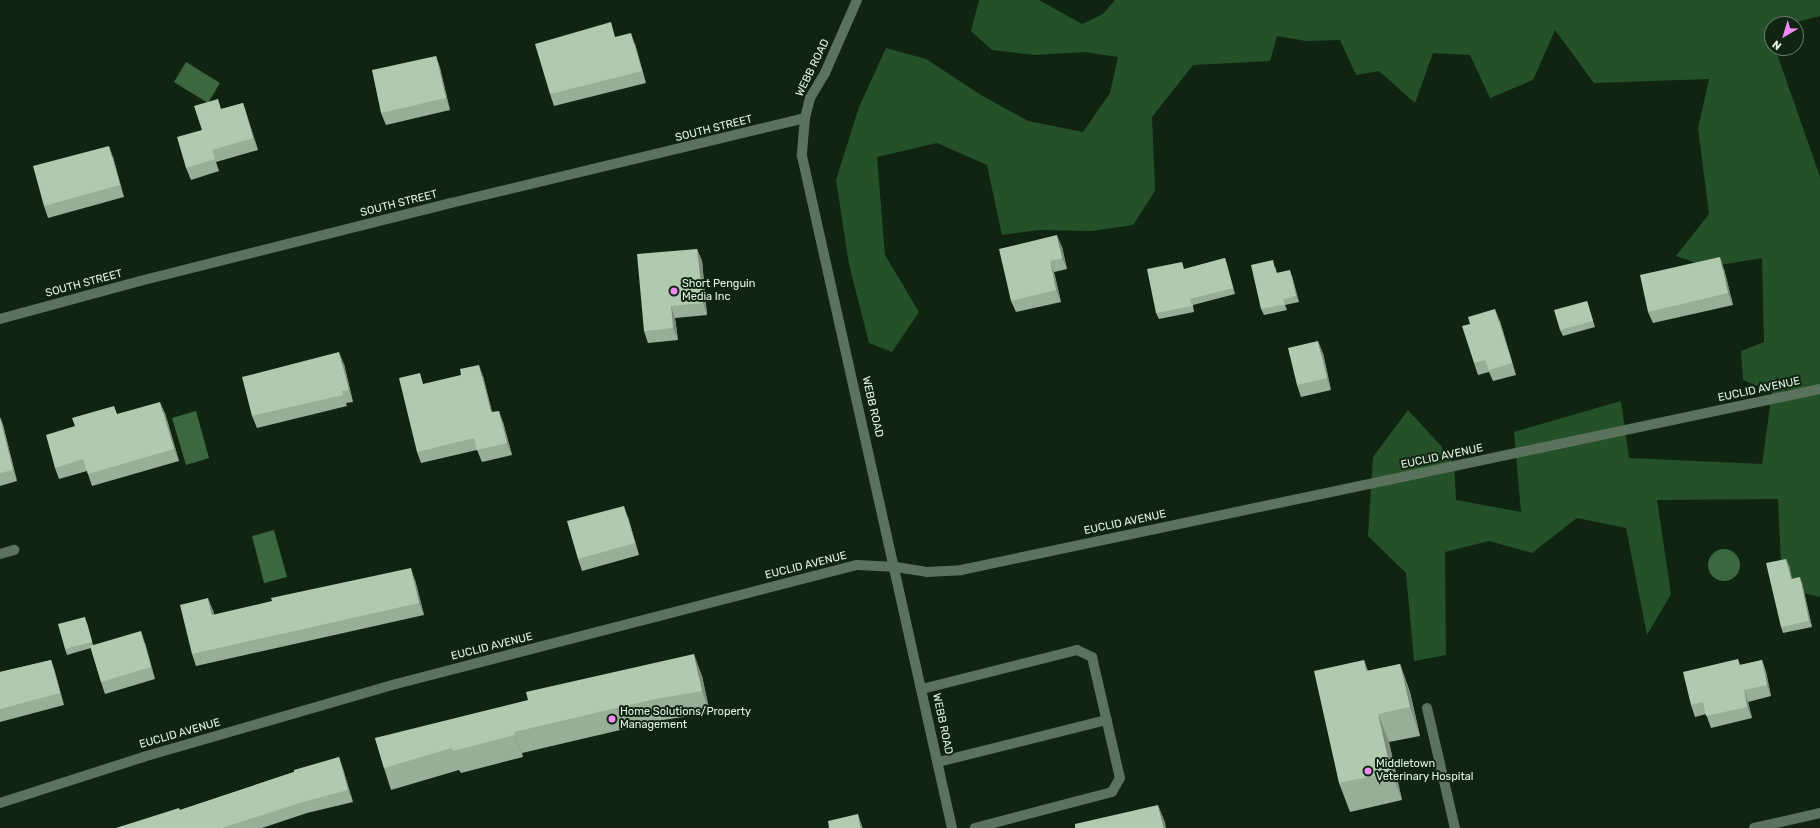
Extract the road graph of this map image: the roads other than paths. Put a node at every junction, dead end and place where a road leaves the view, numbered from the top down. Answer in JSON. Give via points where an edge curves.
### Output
{"nodes":[{"id":1,"x":857,"y":0,"type":"edge"},
{"id":2,"x":805,"y":118,"type":"junction"},
{"id":3,"x":0,"y":319,"type":"edge"},
{"id":4,"x":1820,"y":389,"type":"edge"},
{"id":5,"x":14,"y":550,"type":"dead end"},
{"id":6,"x":0,"y":554,"type":"edge"},
{"id":7,"x":896,"y":567,"type":"junction"},
{"id":8,"x":922,"y":688,"type":"junction"},
{"id":9,"x":1427,"y":708,"type":"dead end"},
{"id":10,"x":1107,"y":720,"type":"junction"},
{"id":11,"x":938,"y":762,"type":"junction"},
{"id":12,"x":0,"y":803,"type":"edge"},
{"id":13,"x":1820,"y":813,"type":"edge"},
{"id":14,"x":952,"y":828,"type":"edge"},
{"id":15,"x":975,"y":828,"type":"edge"},
{"id":16,"x":1455,"y":828,"type":"edge"},
{"id":17,"x":1754,"y":828,"type":"edge"}],
"edges":[{"from":1,"to":2,"type":"street","name":"WEBB ROAD","via":[[825,73],[810,98]]},
{"from":2,"to":3,"type":"street","name":"SOUTH STREET","via":[[208,264]]},
{"from":2,"to":7,"type":"street","name":"WEBB ROAD","via":[[802,156]]},
{"from":4,"to":7,"type":"street","name":"EUCLID AVENUE","via":[[961,570],[927,572]]},
{"from":5,"to":6,"type":"street"},
{"from":7,"to":8,"type":"street","name":"WEBB ROAD"},
{"from":7,"to":12,"type":"street","name":"EUCLID AVENUE","via":[[857,565],[396,684],[143,757]]},
{"from":8,"to":10,"type":"street","via":[[1077,650],[1092,657]]},
{"from":8,"to":11,"type":"street","name":"WEBB ROAD"},
{"from":9,"to":16,"type":"street"},
{"from":10,"to":11,"type":"street"},
{"from":10,"to":15,"type":"street","via":[[1120,778],[1112,792]]},
{"from":11,"to":14,"type":"street","name":"WEBB ROAD"},
{"from":13,"to":17,"type":"street"}]}
